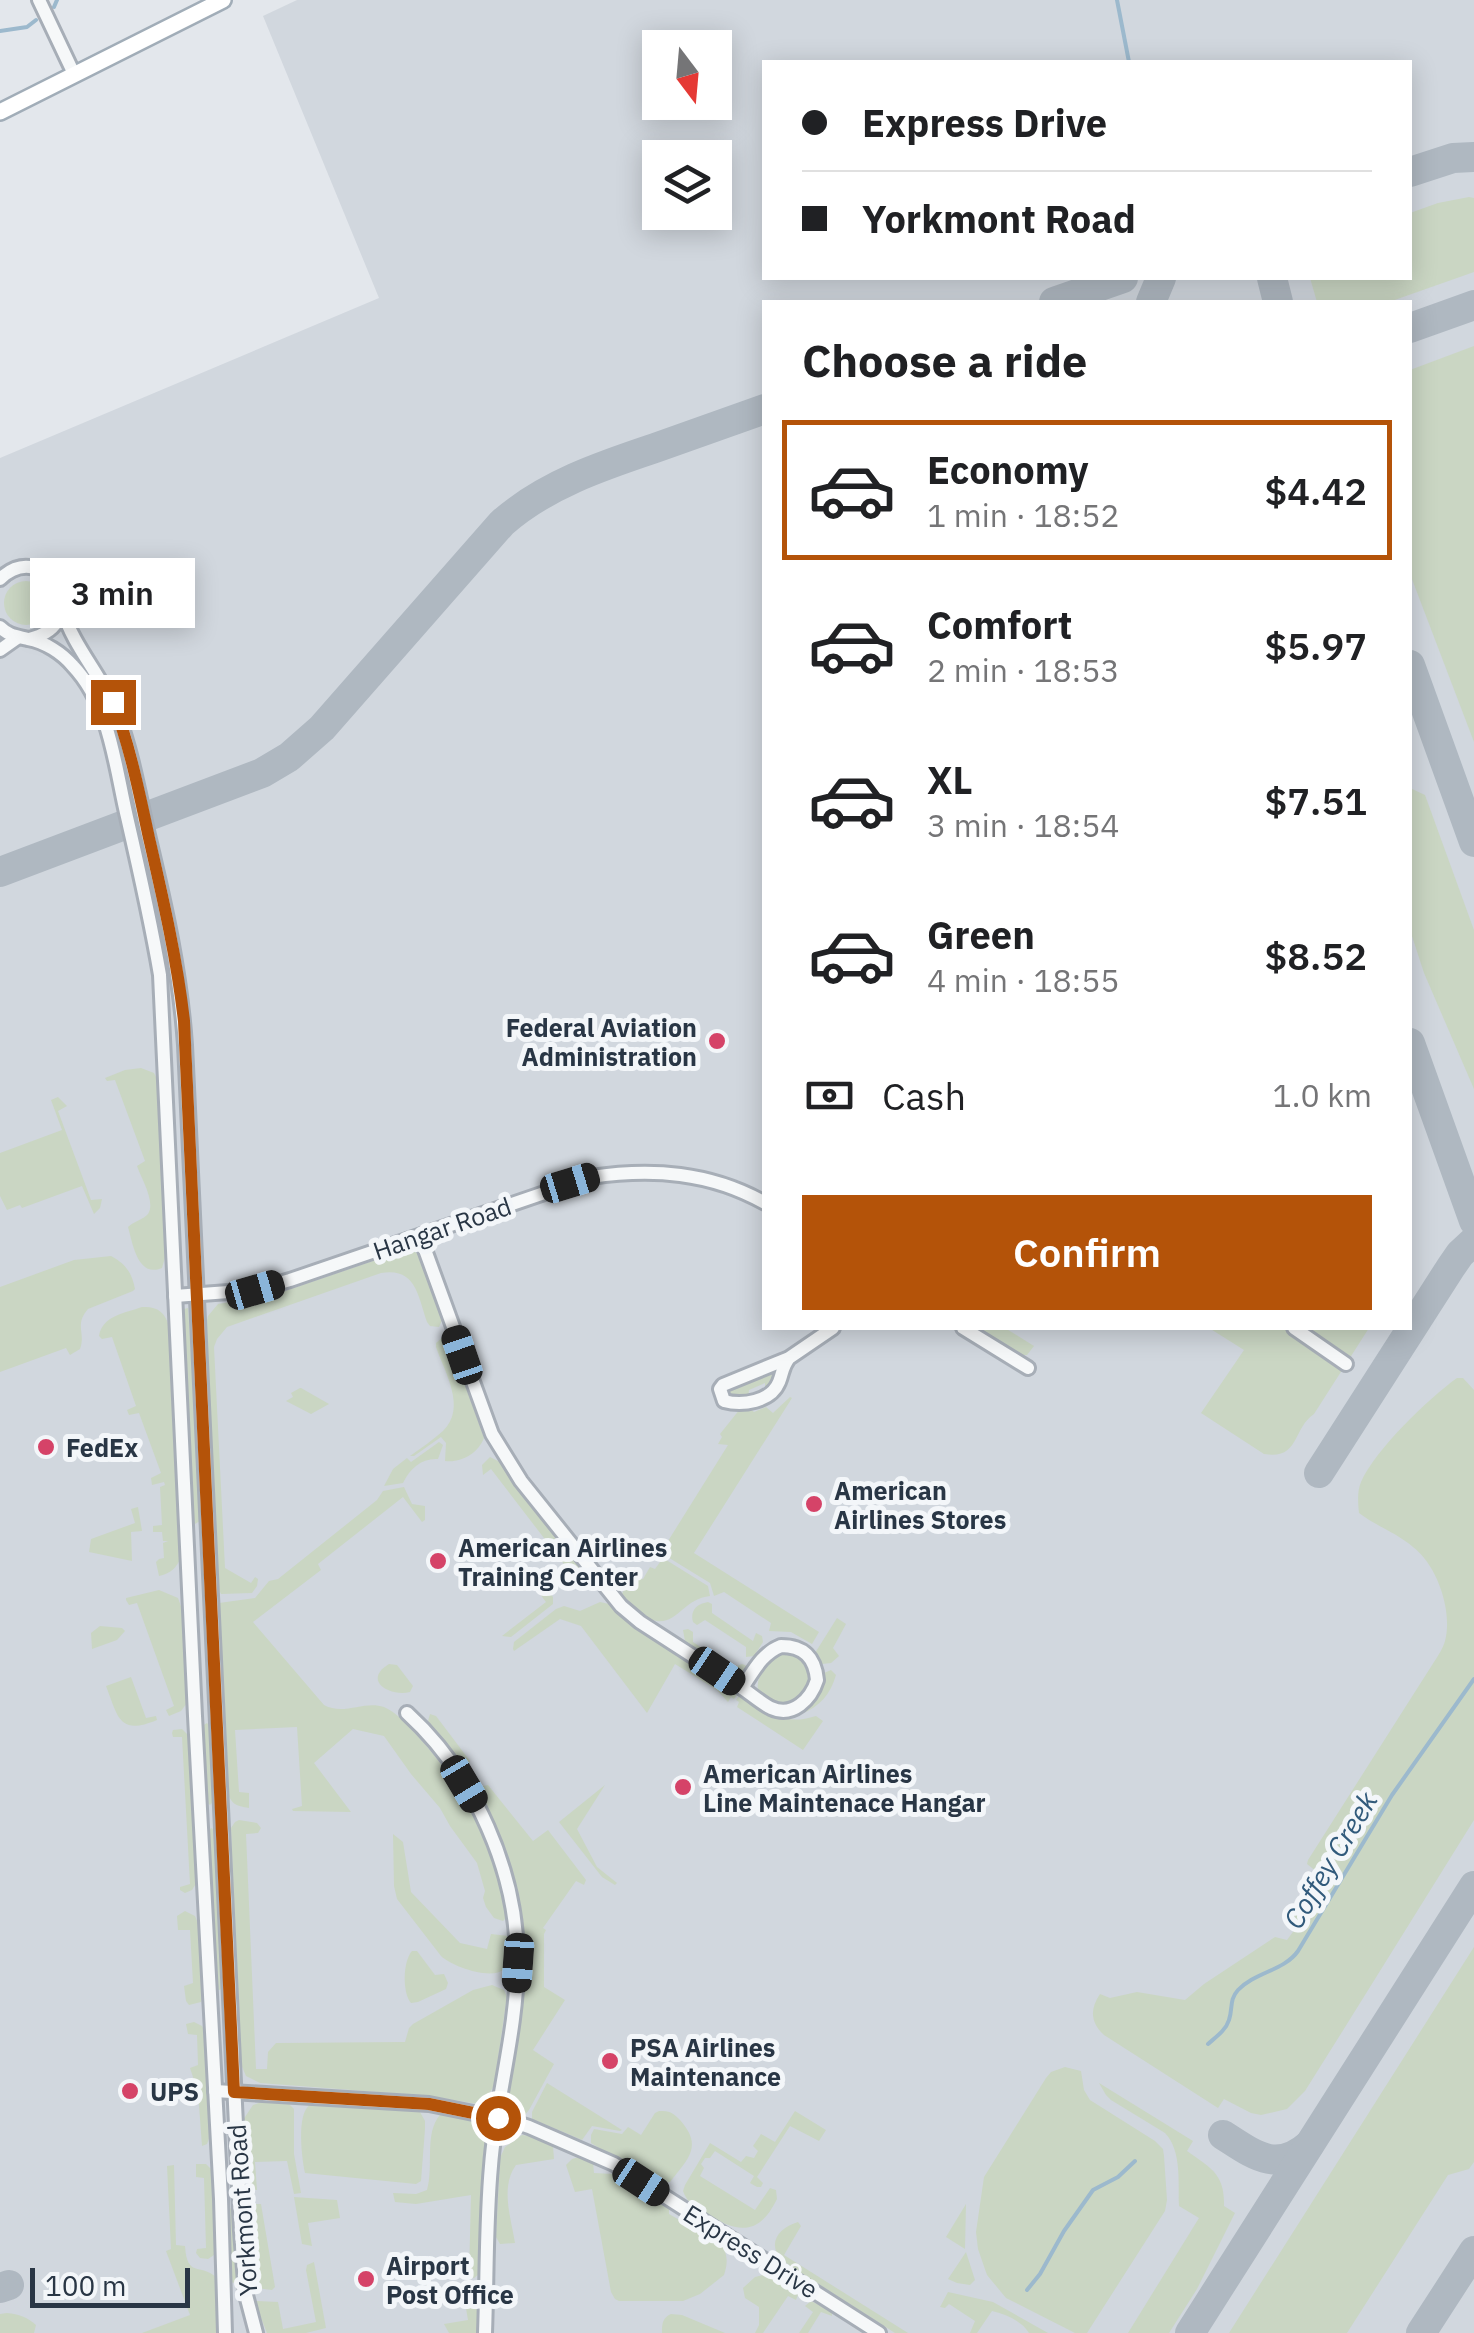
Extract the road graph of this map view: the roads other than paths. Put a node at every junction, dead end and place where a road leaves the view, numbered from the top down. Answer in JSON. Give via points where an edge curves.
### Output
{"nodes":[{"id":1,"x":39,"y":0,"type":"edge"},
{"id":2,"x":223,"y":0,"type":"edge"},
{"id":3,"x":74,"y":74,"type":"junction"},
{"id":4,"x":0,"y":112,"type":"edge"},
{"id":5,"x":16,"y":568,"type":"junction"},
{"id":6,"x":0,"y":570,"type":"edge"},
{"id":7,"x":0,"y":579,"type":"edge"},
{"id":8,"x":62,"y":609,"type":"junction"},
{"id":9,"x":0,"y":627,"type":"edge"},
{"id":10,"x":23,"y":638,"type":"junction"},
{"id":11,"x":0,"y":650,"type":"edge"},
{"id":12,"x":762,"y":1202,"type":"edge"},
{"id":13,"x":420,"y":1236,"type":"junction"},
{"id":14,"x":175,"y":1296,"type":"junction"},
{"id":15,"x":196,"y":1296,"type":"junction"},
{"id":16,"x":829,"y":1330,"type":"edge"},
{"id":17,"x":966,"y":1330,"type":"edge"},
{"id":18,"x":1297,"y":1330,"type":"edge"},
{"id":19,"x":789,"y":1358,"type":"junction"},
{"id":20,"x":1346,"y":1364,"type":"dead end"},
{"id":21,"x":1028,"y":1368,"type":"dead end"},
{"id":22,"x":210,"y":1599,"type":"junction"},
{"id":23,"x":189,"y":1600,"type":"junction"},
{"id":24,"x":742,"y":1688,"type":"junction"},
{"id":25,"x":216,"y":1712,"type":"junction"},
{"id":26,"x":406,"y":1713,"type":"dead end"},
{"id":27,"x":195,"y":1716,"type":"junction"},
{"id":28,"x":220,"y":1814,"type":"junction"},
{"id":29,"x":200,"y":1815,"type":"junction"},
{"id":30,"x":230,"y":2012,"type":"junction"},
{"id":31,"x":210,"y":2013,"type":"junction"},
{"id":32,"x":215,"y":2091,"type":"junction"},
{"id":33,"x":234,"y":2092,"type":"junction"},
{"id":34,"x":498,"y":2118,"type":"junction"},
{"id":35,"x":240,"y":2198,"type":"junction"},
{"id":36,"x":221,"y":2199,"type":"junction"},
{"id":37,"x":225,"y":2294,"type":"junction"},
{"id":38,"x":246,"y":2295,"type":"junction"},
{"id":39,"x":255,"y":2331,"type":"edge"},
{"id":40,"x":225,"y":2333,"type":"edge"},
{"id":41,"x":485,"y":2333,"type":"edge"},
{"id":42,"x":879,"y":2333,"type":"edge"}],
"edges":[{"from":1,"to":3,"type":"street"},
{"from":2,"to":3,"type":"main road"},
{"from":3,"to":4,"type":"main road"},
{"from":5,"to":6,"type":"street"},
{"from":5,"to":7,"type":"street"},
{"from":5,"to":8,"type":"street","name":"Yorkmont Road","via":[[50,576]]},
{"from":8,"to":10,"type":"street","via":[[50,630]]},
{"from":8,"to":15,"type":"street","name":"Yorkmont Road","via":[[120,720],[178,970]]},
{"from":9,"to":10,"type":"street","name":"Yorkmont Road"},
{"from":10,"to":11,"type":"street"},
{"from":10,"to":14,"type":"street","name":"Yorkmont Road","via":[[64,656],[84,678],[109,739],[160,975]]},
{"from":12,"to":13,"type":"street","name":"Hangar Road","via":[[692,1176],[626,1172],[577,1181]]},
{"from":13,"to":15,"type":"street","name":"Hangar Road","via":[[255,1290]]},
{"from":13,"to":24,"type":"street","via":[[487,1422],[514,1470],[621,1606]]},
{"from":14,"to":15,"type":"street","name":"Hangar Road"},
{"from":14,"to":23,"type":"street","name":"Yorkmont Road"},
{"from":15,"to":22,"type":"street","name":"Yorkmont Road"},
{"from":16,"to":19,"type":"street"},
{"from":17,"to":21,"type":"street"},
{"from":18,"to":20,"type":"street"},
{"from":19,"to":19,"type":"street","via":[[723,1385],[724,1401],[744,1404],[768,1394]]},
{"from":22,"to":23,"type":"street"},
{"from":22,"to":25,"type":"street","name":"Yorkmont Road"},
{"from":23,"to":27,"type":"street","name":"Yorkmont Road"},
{"from":24,"to":24,"type":"street","via":[[771,1708],[791,1709],[814,1690],[816,1668],[804,1651],[781,1646]]},
{"from":25,"to":27,"type":"street"},
{"from":25,"to":28,"type":"street","name":"Yorkmont Road"},
{"from":26,"to":34,"type":"street","via":[[479,1808],[509,1887],[518,1963]]},
{"from":27,"to":29,"type":"street","name":"Yorkmont Road"},
{"from":28,"to":29,"type":"street"},
{"from":28,"to":30,"type":"street","name":"Yorkmont Road"},
{"from":29,"to":31,"type":"street","name":"Yorkmont Road"},
{"from":30,"to":31,"type":"street"},
{"from":30,"to":33,"type":"street","name":"Yorkmont Road"},
{"from":31,"to":32,"type":"street","name":"Yorkmont Road"},
{"from":32,"to":33,"type":"street","name":"Express Drive"},
{"from":32,"to":36,"type":"street","name":"Yorkmont Road"},
{"from":33,"to":34,"type":"street","name":"Express Drive","via":[[429,2104]]},
{"from":33,"to":35,"type":"street","name":"Yorkmont Road"},
{"from":34,"to":41,"type":"street"},
{"from":34,"to":42,"type":"street","name":"Express Drive","via":[[614,2164]]},
{"from":35,"to":36,"type":"street"},
{"from":35,"to":38,"type":"street","name":"Yorkmont Road"},
{"from":36,"to":37,"type":"street","name":"Yorkmont Road"},
{"from":37,"to":38,"type":"street"},
{"from":37,"to":40,"type":"street","name":"Yorkmont Road"},
{"from":38,"to":39,"type":"street","name":"Yorkmont Road"}]}
